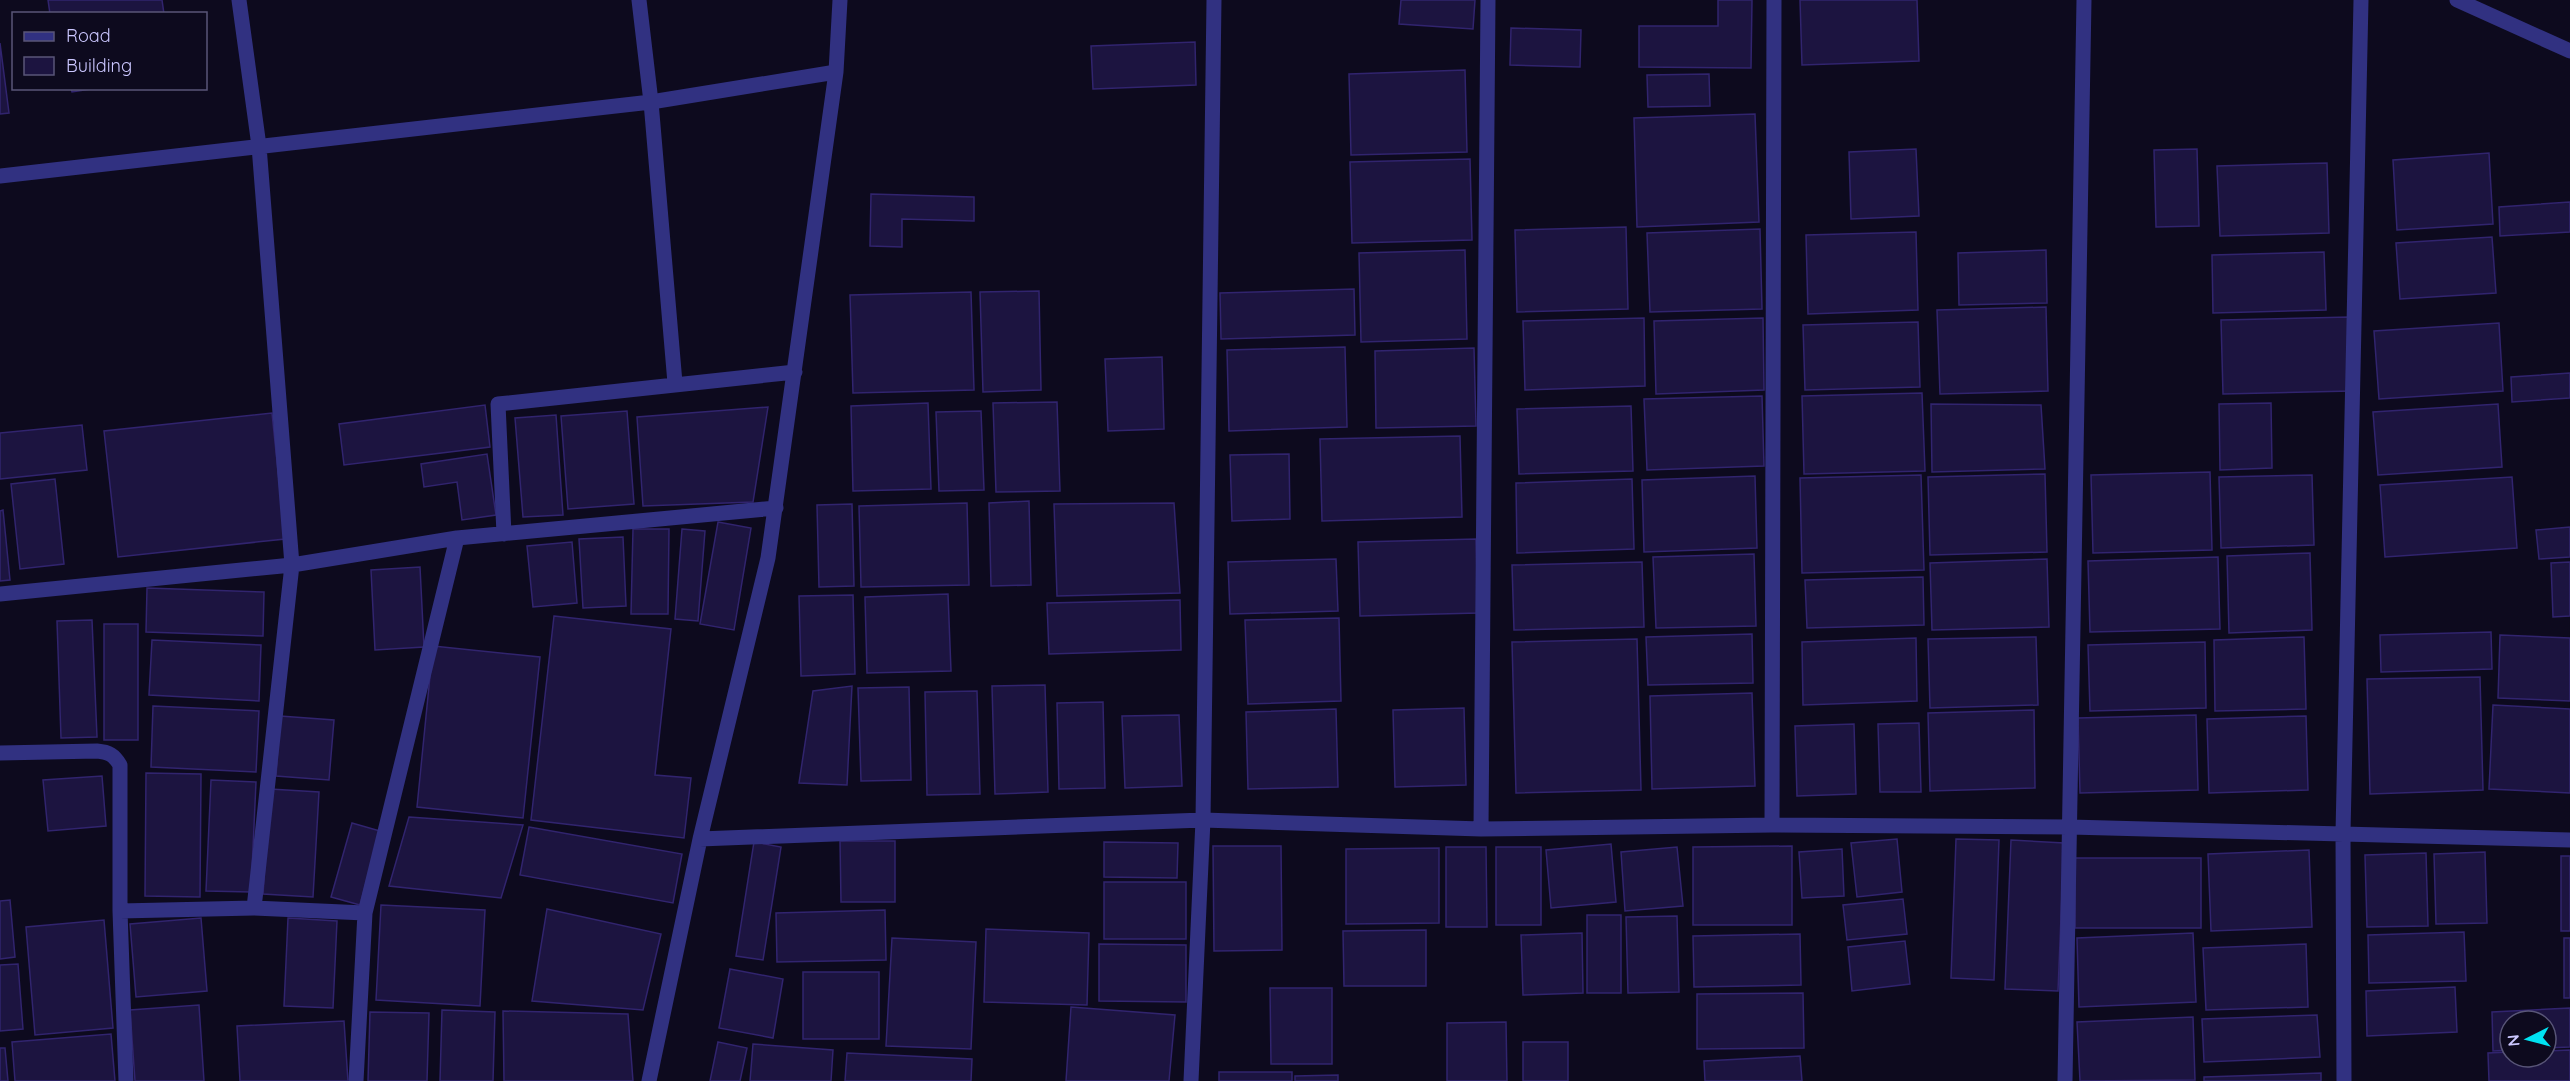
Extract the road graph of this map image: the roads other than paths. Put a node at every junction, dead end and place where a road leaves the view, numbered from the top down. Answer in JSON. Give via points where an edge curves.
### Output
{"nodes":[{"id":1,"x":239,"y":0,"type":"edge"},
{"id":2,"x":639,"y":0,"type":"edge"},
{"id":3,"x":840,"y":0,"type":"edge"},
{"id":4,"x":1214,"y":0,"type":"edge"},
{"id":5,"x":1488,"y":0,"type":"edge"},
{"id":6,"x":1774,"y":0,"type":"edge"},
{"id":7,"x":2084,"y":0,"type":"edge"},
{"id":8,"x":2361,"y":0,"type":"edge"},
{"id":9,"x":2457,"y":0,"type":"edge"},
{"id":10,"x":2570,"y":51,"type":"edge"},
{"id":11,"x":836,"y":72,"type":"junction"},
{"id":12,"x":651,"y":102,"type":"junction"},
{"id":13,"x":259,"y":146,"type":"junction"},
{"id":14,"x":0,"y":176,"type":"edge"},
{"id":15,"x":795,"y":372,"type":"junction"},
{"id":16,"x":675,"y":383,"type":"junction"},
{"id":17,"x":776,"y":508,"type":"junction"},
{"id":18,"x":504,"y":534,"type":"junction"},
{"id":19,"x":457,"y":538,"type":"junction"},
{"id":20,"x":292,"y":565,"type":"junction"},
{"id":21,"x":0,"y":594,"type":"edge"},
{"id":22,"x":0,"y":753,"type":"edge"},
{"id":23,"x":1203,"y":820,"type":"junction"},
{"id":24,"x":1773,"y":825,"type":"junction"},
{"id":25,"x":2070,"y":827,"type":"junction"},
{"id":26,"x":1481,"y":829,"type":"junction"},
{"id":27,"x":2343,"y":833,"type":"junction"},
{"id":28,"x":700,"y":839,"type":"junction"},
{"id":29,"x":2570,"y":840,"type":"edge"},
{"id":30,"x":254,"y":908,"type":"junction"},
{"id":31,"x":120,"y":911,"type":"junction"},
{"id":32,"x":365,"y":913,"type":"junction"},
{"id":33,"x":126,"y":1081,"type":"edge"},
{"id":34,"x":356,"y":1081,"type":"edge"},
{"id":35,"x":649,"y":1081,"type":"edge"},
{"id":36,"x":1191,"y":1081,"type":"edge"},
{"id":37,"x":2065,"y":1081,"type":"edge"},
{"id":38,"x":2344,"y":1081,"type":"edge"}],
"edges":[{"from":1,"to":13,"type":"street"},
{"from":2,"to":12,"type":"street"},
{"from":3,"to":11,"type":"street"},
{"from":4,"to":23,"type":"street"},
{"from":5,"to":26,"type":"street"},
{"from":6,"to":24,"type":"street"},
{"from":7,"to":25,"type":"street"},
{"from":8,"to":27,"type":"street"},
{"from":9,"to":10,"type":"street"},
{"from":11,"to":12,"type":"street"},
{"from":11,"to":15,"type":"street"},
{"from":12,"to":13,"type":"street"},
{"from":12,"to":16,"type":"street"},
{"from":13,"to":14,"type":"street"},
{"from":13,"to":20,"type":"street"},
{"from":15,"to":16,"type":"street"},
{"from":15,"to":17,"type":"street"},
{"from":16,"to":18,"type":"street","via":[[498,404]]},
{"from":17,"to":18,"type":"street"},
{"from":17,"to":28,"type":"street","via":[[768,558]]},
{"from":18,"to":19,"type":"street"},
{"from":19,"to":20,"type":"street"},
{"from":19,"to":32,"type":"street"},
{"from":20,"to":21,"type":"street"},
{"from":20,"to":30,"type":"street"},
{"from":22,"to":31,"type":"street","via":[[97,751],[115,757],[120,765]]},
{"from":23,"to":26,"type":"street"},
{"from":23,"to":28,"type":"street"},
{"from":23,"to":36,"type":"street"},
{"from":24,"to":25,"type":"street"},
{"from":24,"to":26,"type":"street"},
{"from":25,"to":27,"type":"street"},
{"from":25,"to":37,"type":"street"},
{"from":27,"to":29,"type":"street"},
{"from":27,"to":38,"type":"street"},
{"from":28,"to":35,"type":"street"},
{"from":30,"to":31,"type":"street"},
{"from":30,"to":32,"type":"street"},
{"from":31,"to":33,"type":"street"},
{"from":32,"to":34,"type":"street"}]}
